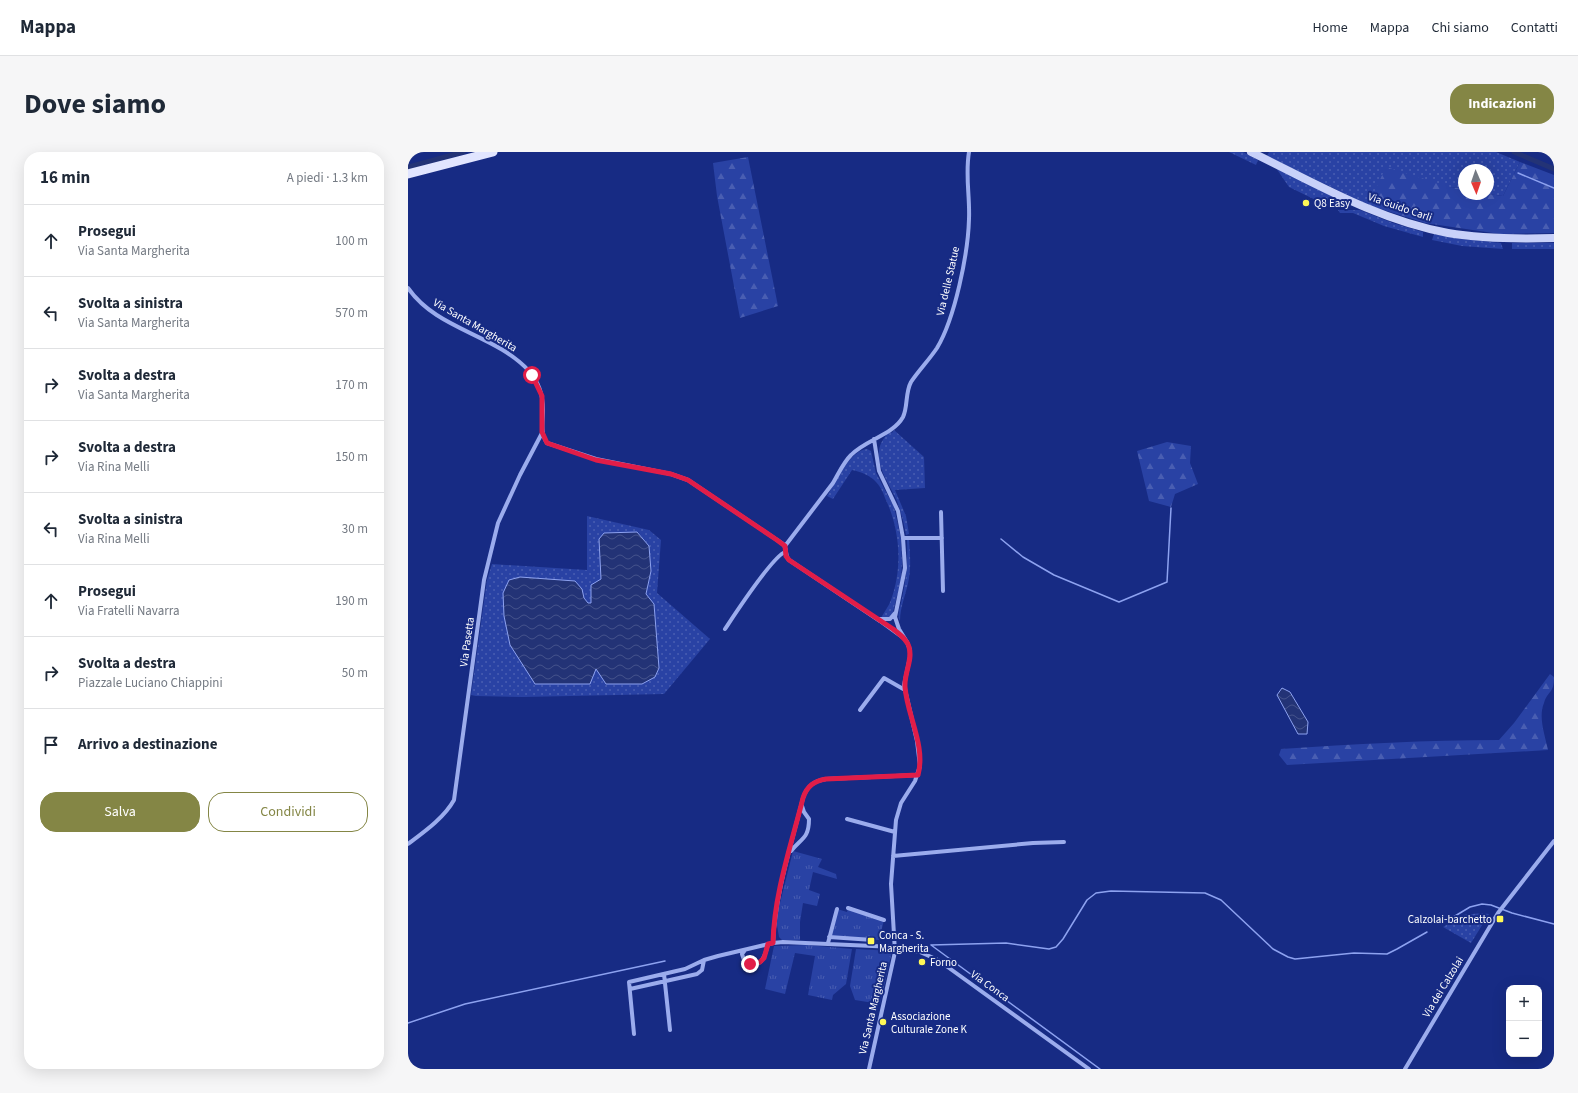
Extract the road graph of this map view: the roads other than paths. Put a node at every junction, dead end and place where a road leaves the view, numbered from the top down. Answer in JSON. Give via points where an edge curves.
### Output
{"nodes":[{"id":1,"x":493,"y":152,"type":"edge"},
{"id":2,"x":969,"y":152,"type":"edge"},
{"id":3,"x":1251,"y":152,"type":"edge"},
{"id":4,"x":408,"y":174,"type":"edge"},
{"id":5,"x":1554,"y":238,"type":"edge"},
{"id":6,"x":408,"y":288,"type":"edge"},
{"id":7,"x":542,"y":432,"type":"junction"},
{"id":8,"x":874,"y":439,"type":"junction"},
{"id":9,"x":941,"y":512,"type":"dead end"},
{"id":10,"x":903,"y":538,"type":"junction"},
{"id":11,"x":942,"y":538,"type":"junction"},
{"id":12,"x":785,"y":546,"type":"junction"},
{"id":13,"x":785,"y":552,"type":"junction"},
{"id":14,"x":943,"y":590,"type":"dead end"},
{"id":15,"x":896,"y":613,"type":"junction"},
{"id":16,"x":890,"y":619,"type":"junction"},
{"id":17,"x":879,"y":620,"type":"junction"},
{"id":18,"x":897,"y":623,"type":"junction"},
{"id":19,"x":889,"y":627,"type":"junction"},
{"id":20,"x":725,"y":629,"type":"dead end"},
{"id":21,"x":907,"y":641,"type":"junction"},
{"id":22,"x":905,"y":690,"type":"junction"},
{"id":23,"x":860,"y":710,"type":"dead end"},
{"id":24,"x":918,"y":775,"type":"junction"},
{"id":25,"x":801,"y":803,"type":"junction"},
{"id":26,"x":847,"y":818,"type":"dead end"},
{"id":27,"x":895,"y":832,"type":"junction"},
{"id":28,"x":1554,"y":841,"type":"edge"},
{"id":29,"x":1064,"y":842,"type":"dead end"},
{"id":30,"x":408,"y":844,"type":"edge"},
{"id":31,"x":789,"y":853,"type":"junction"},
{"id":32,"x":893,"y":856,"type":"junction"},
{"id":33,"x":848,"y":908,"type":"dead end"},
{"id":34,"x":837,"y":910,"type":"dead end"},
{"id":35,"x":884,"y":920,"type":"dead end"},
{"id":36,"x":829,"y":938,"type":"junction"},
{"id":37,"x":872,"y":940,"type":"dead end"},
{"id":38,"x":828,"y":943,"type":"junction"},
{"id":39,"x":771,"y":944,"type":"junction"},
{"id":40,"x":895,"y":947,"type":"junction"},
{"id":41,"x":745,"y":950,"type":"junction"},
{"id":42,"x":704,"y":960,"type":"junction"},
{"id":43,"x":664,"y":974,"type":"junction"},
{"id":44,"x":665,"y":981,"type":"junction"},
{"id":45,"x":630,"y":989,"type":"junction"},
{"id":46,"x":670,"y":1030,"type":"dead end"},
{"id":47,"x":634,"y":1034,"type":"dead end"},
{"id":48,"x":869,"y":1069,"type":"edge"},
{"id":49,"x":1089,"y":1069,"type":"edge"},
{"id":50,"x":1404,"y":1069,"type":"edge"}],
"edges":[{"from":1,"to":4,"type":"main road"},
{"from":2,"to":8,"type":"street","name":"Via delle Statue","via":[[966,170],[968,229],[958,292],[936,349],[910,382],[905,413],[895,426]]},
{"from":3,"to":5,"type":"main road","name":"Via Guido Carli","via":[[1359,205],[1409,224],[1441,232],[1479,237]]},
{"from":6,"to":7,"type":"street","name":"Via Santa Margherita","via":[[428,309],[501,350],[530,372],[542,396]]},
{"from":7,"to":12,"type":"street","via":[[547,443],[579,455],[682,477]]},
{"from":7,"to":30,"type":"street","name":"Via Pasetta","via":[[498,523],[484,580],[454,800],[450,807]]},
{"from":8,"to":10,"type":"street","via":[[879,471],[898,512]]},
{"from":8,"to":12,"type":"street","name":"Via delle Statue","via":[[849,456],[834,481]]},
{"from":9,"to":11,"type":"street"},
{"from":10,"to":11,"type":"street"},
{"from":10,"to":15,"type":"street","via":[[905,568]]},
{"from":11,"to":14,"type":"street"},
{"from":12,"to":13,"type":"street"},
{"from":13,"to":17,"type":"street","via":[[791,562]]},
{"from":13,"to":20,"type":"street","via":[[767,570]]},
{"from":15,"to":16,"type":"street"},
{"from":15,"to":18,"type":"street"},
{"from":16,"to":17,"type":"street"},
{"from":16,"to":18,"type":"street"},
{"from":17,"to":19,"type":"street"},
{"from":18,"to":19,"type":"street","via":[[894,627]]},
{"from":18,"to":21,"type":"street","name":"Via Santa Margherita"},
{"from":19,"to":21,"type":"street"},
{"from":21,"to":22,"type":"street","name":"Via Santa Margherita","via":[[910,656]]},
{"from":22,"to":23,"type":"street","via":[[884,678]]},
{"from":22,"to":24,"type":"street","name":"Via Santa Margherita","via":[[919,752]]},
{"from":24,"to":25,"type":"street","via":[[818,780],[806,790]]},
{"from":24,"to":27,"type":"street","name":"Via Santa Margherita","via":[[901,803]]},
{"from":25,"to":31,"type":"street"},
{"from":25,"to":31,"type":"street","via":[[809,819],[807,834]]},
{"from":26,"to":27,"type":"street"},
{"from":27,"to":32,"type":"street","name":"Via Santa Margherita"},
{"from":28,"to":50,"type":"street","name":"Via dei Calzolai","via":[[1498,914]]},
{"from":29,"to":32,"type":"street"},
{"from":31,"to":39,"type":"street","via":[[776,904]]},
{"from":32,"to":40,"type":"street","name":"Via Santa Margherita","via":[[891,900]]},
{"from":33,"to":35,"type":"street"},
{"from":34,"to":36,"type":"street"},
{"from":36,"to":37,"type":"street"},
{"from":36,"to":38,"type":"street"},
{"from":38,"to":39,"type":"street","name":"Via Conca"},
{"from":38,"to":40,"type":"street","name":"Via Conca"},
{"from":39,"to":41,"type":"street","name":"Via Conca"},
{"from":39,"to":41,"type":"street","via":[[764,958],[757,964],[750,964],[744,960],[742,954]]},
{"from":40,"to":48,"type":"street","name":"Via Santa Margherita"},
{"from":40,"to":49,"type":"street","name":"Via Conca","via":[[920,952],[938,960]]},
{"from":41,"to":42,"type":"street","name":"Via Conca"},
{"from":42,"to":43,"type":"street","name":"Via Conca","via":[[685,969]]},
{"from":42,"to":44,"type":"street","via":[[702,970],[697,974]]},
{"from":43,"to":44,"type":"street"},
{"from":43,"to":45,"type":"street","name":"Via Conca","via":[[629,982]]},
{"from":44,"to":45,"type":"street"},
{"from":44,"to":46,"type":"street"},
{"from":45,"to":47,"type":"street"}]}
